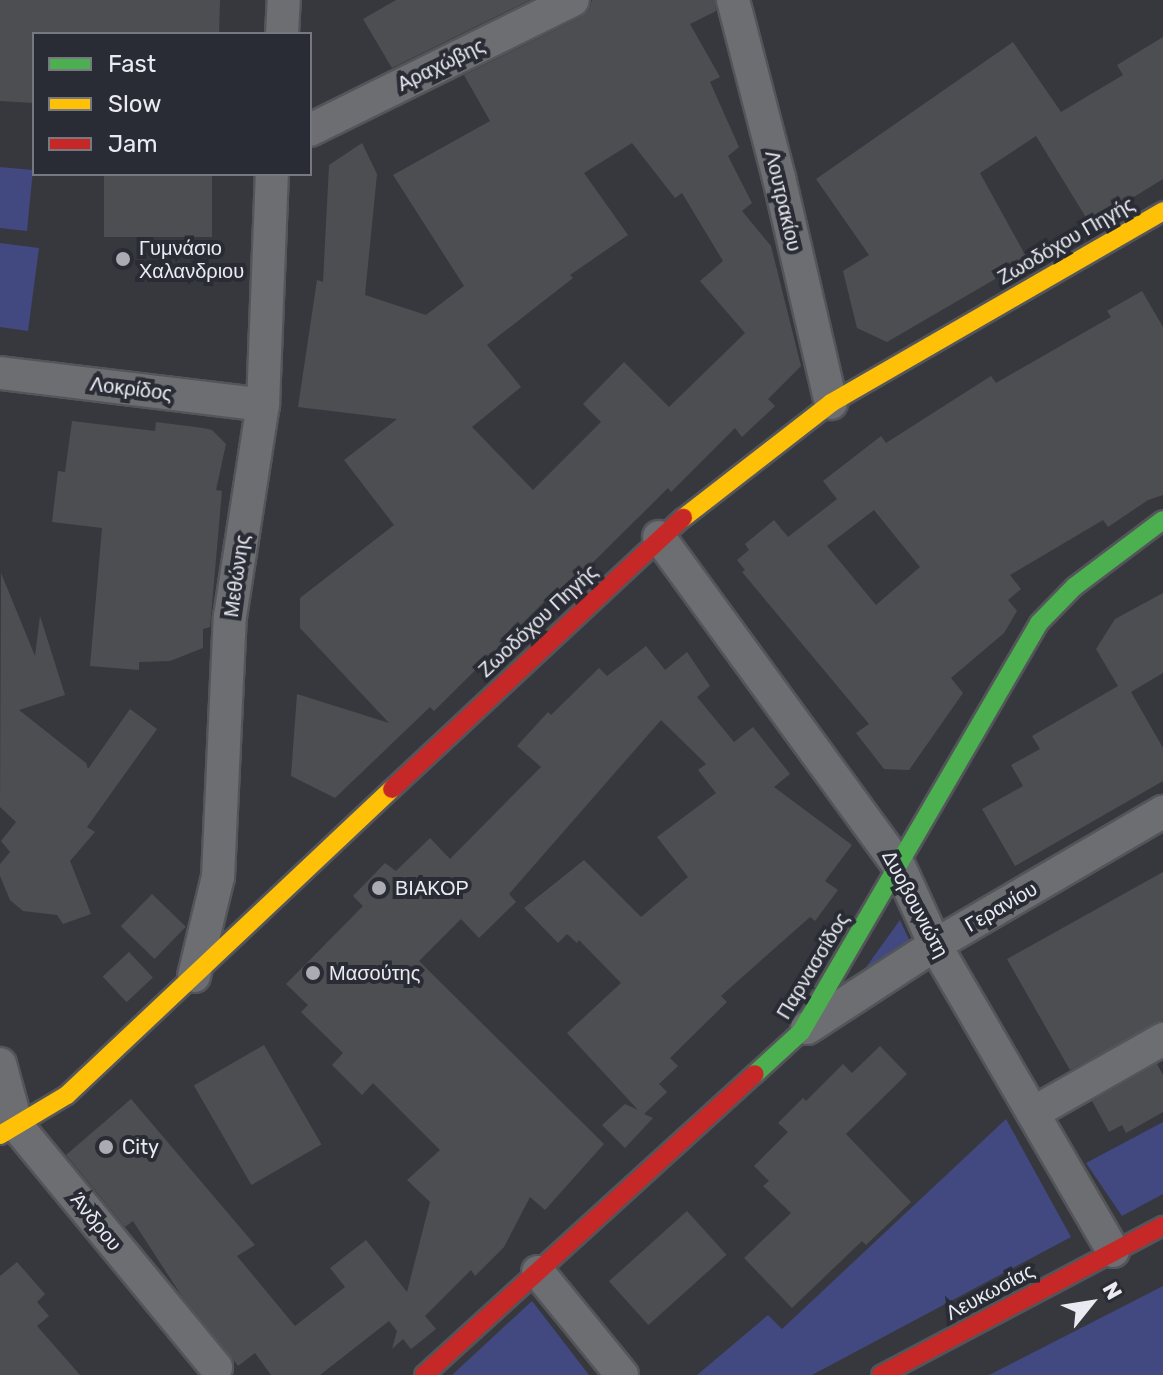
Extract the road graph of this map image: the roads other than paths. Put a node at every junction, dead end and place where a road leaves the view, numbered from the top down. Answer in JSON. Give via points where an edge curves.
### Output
{"nodes":[{"id":1,"x":284,"y":0,"type":"edge"},
{"id":2,"x":573,"y":0,"type":"edge"},
{"id":3,"x":733,"y":0,"type":"edge"},
{"id":4,"x":282,"y":32,"type":"edge"},
{"id":5,"x":312,"y":129,"type":"edge"},
{"id":6,"x":272,"y":176,"type":"edge"},
{"id":7,"x":1163,"y":211,"type":"edge"},
{"id":8,"x":0,"y":373,"type":"edge"},
{"id":9,"x":831,"y":403,"type":"junction"},
{"id":10,"x":263,"y":405,"type":"junction"},
{"id":11,"x":1163,"y":520,"type":"edge"},
{"id":12,"x":659,"y":537,"type":"junction"},
{"id":13,"x":1163,"y":812,"type":"edge"},
{"id":14,"x":899,"y":866,"type":"junction"},
{"id":15,"x":935,"y":945,"type":"junction"},
{"id":16,"x":194,"y":976,"type":"junction"},
{"id":17,"x":801,"y":1032,"type":"junction"},
{"id":18,"x":1163,"y":1039,"type":"edge"},
{"id":19,"x":0,"y":1064,"type":"edge"},
{"id":20,"x":1033,"y":1113,"type":"junction"},
{"id":21,"x":9,"y":1130,"type":"edge"},
{"id":22,"x":1163,"y":1226,"type":"edge"},
{"id":23,"x":1113,"y":1251,"type":"junction"},
{"id":24,"x":538,"y":1272,"type":"junction"},
{"id":25,"x":216,"y":1367,"type":"dead end"},
{"id":26,"x":424,"y":1375,"type":"edge"},
{"id":27,"x":622,"y":1375,"type":"edge"},
{"id":28,"x":881,"y":1375,"type":"edge"}],
"edges":[{"from":1,"to":4,"type":"street"},
{"from":2,"to":5,"type":"street","name":"Αραχώβης"},
{"from":3,"to":9,"type":"street","name":"Λουτρακίου"},
{"from":6,"to":10,"type":"street","name":"Μεθώνης"},
{"from":7,"to":9,"type":"street","name":"Ζωοδόχου Πηγής"},
{"from":8,"to":10,"type":"street","name":"Λοκρίδος"},
{"from":9,"to":12,"type":"street","name":"Ζωοδόχου Πηγής"},
{"from":10,"to":16,"type":"street","name":"Μεθώνης","via":[[230,617],[218,877]]},
{"from":11,"to":14,"type":"street","name":"Παρνασσίδος","via":[[1074,587],[1039,623]]},
{"from":12,"to":14,"type":"street","name":"Δυοβουνιώτη"},
{"from":12,"to":16,"type":"street","name":"Ζωοδόχου Πηγής"},
{"from":13,"to":15,"type":"street","name":"Γερανίου"},
{"from":14,"to":15,"type":"street","name":"Δυοβουνιώτη"},
{"from":14,"to":17,"type":"street","name":"Παρνασσίδος"},
{"from":15,"to":17,"type":"street","name":"Γερανίου"},
{"from":15,"to":20,"type":"street","name":"Δυοβουνιώτη"},
{"from":16,"to":21,"type":"street","name":"Ζωοδόχου Πηγής","via":[[67,1095]]},
{"from":17,"to":24,"type":"street","name":"Παρνασσίδος"},
{"from":18,"to":20,"type":"street"},
{"from":19,"to":21,"type":"street","name":"Άνδρου"},
{"from":20,"to":23,"type":"street","name":"Δυοβουνιώτη"},
{"from":21,"to":25,"type":"street","name":"Άνδρου"},
{"from":22,"to":23,"type":"street","name":"Λευκωσίας"},
{"from":23,"to":28,"type":"street","name":"Λευκωσίας"},
{"from":24,"to":26,"type":"street","name":"Παρνασσίδος"},
{"from":24,"to":27,"type":"street"}]}
